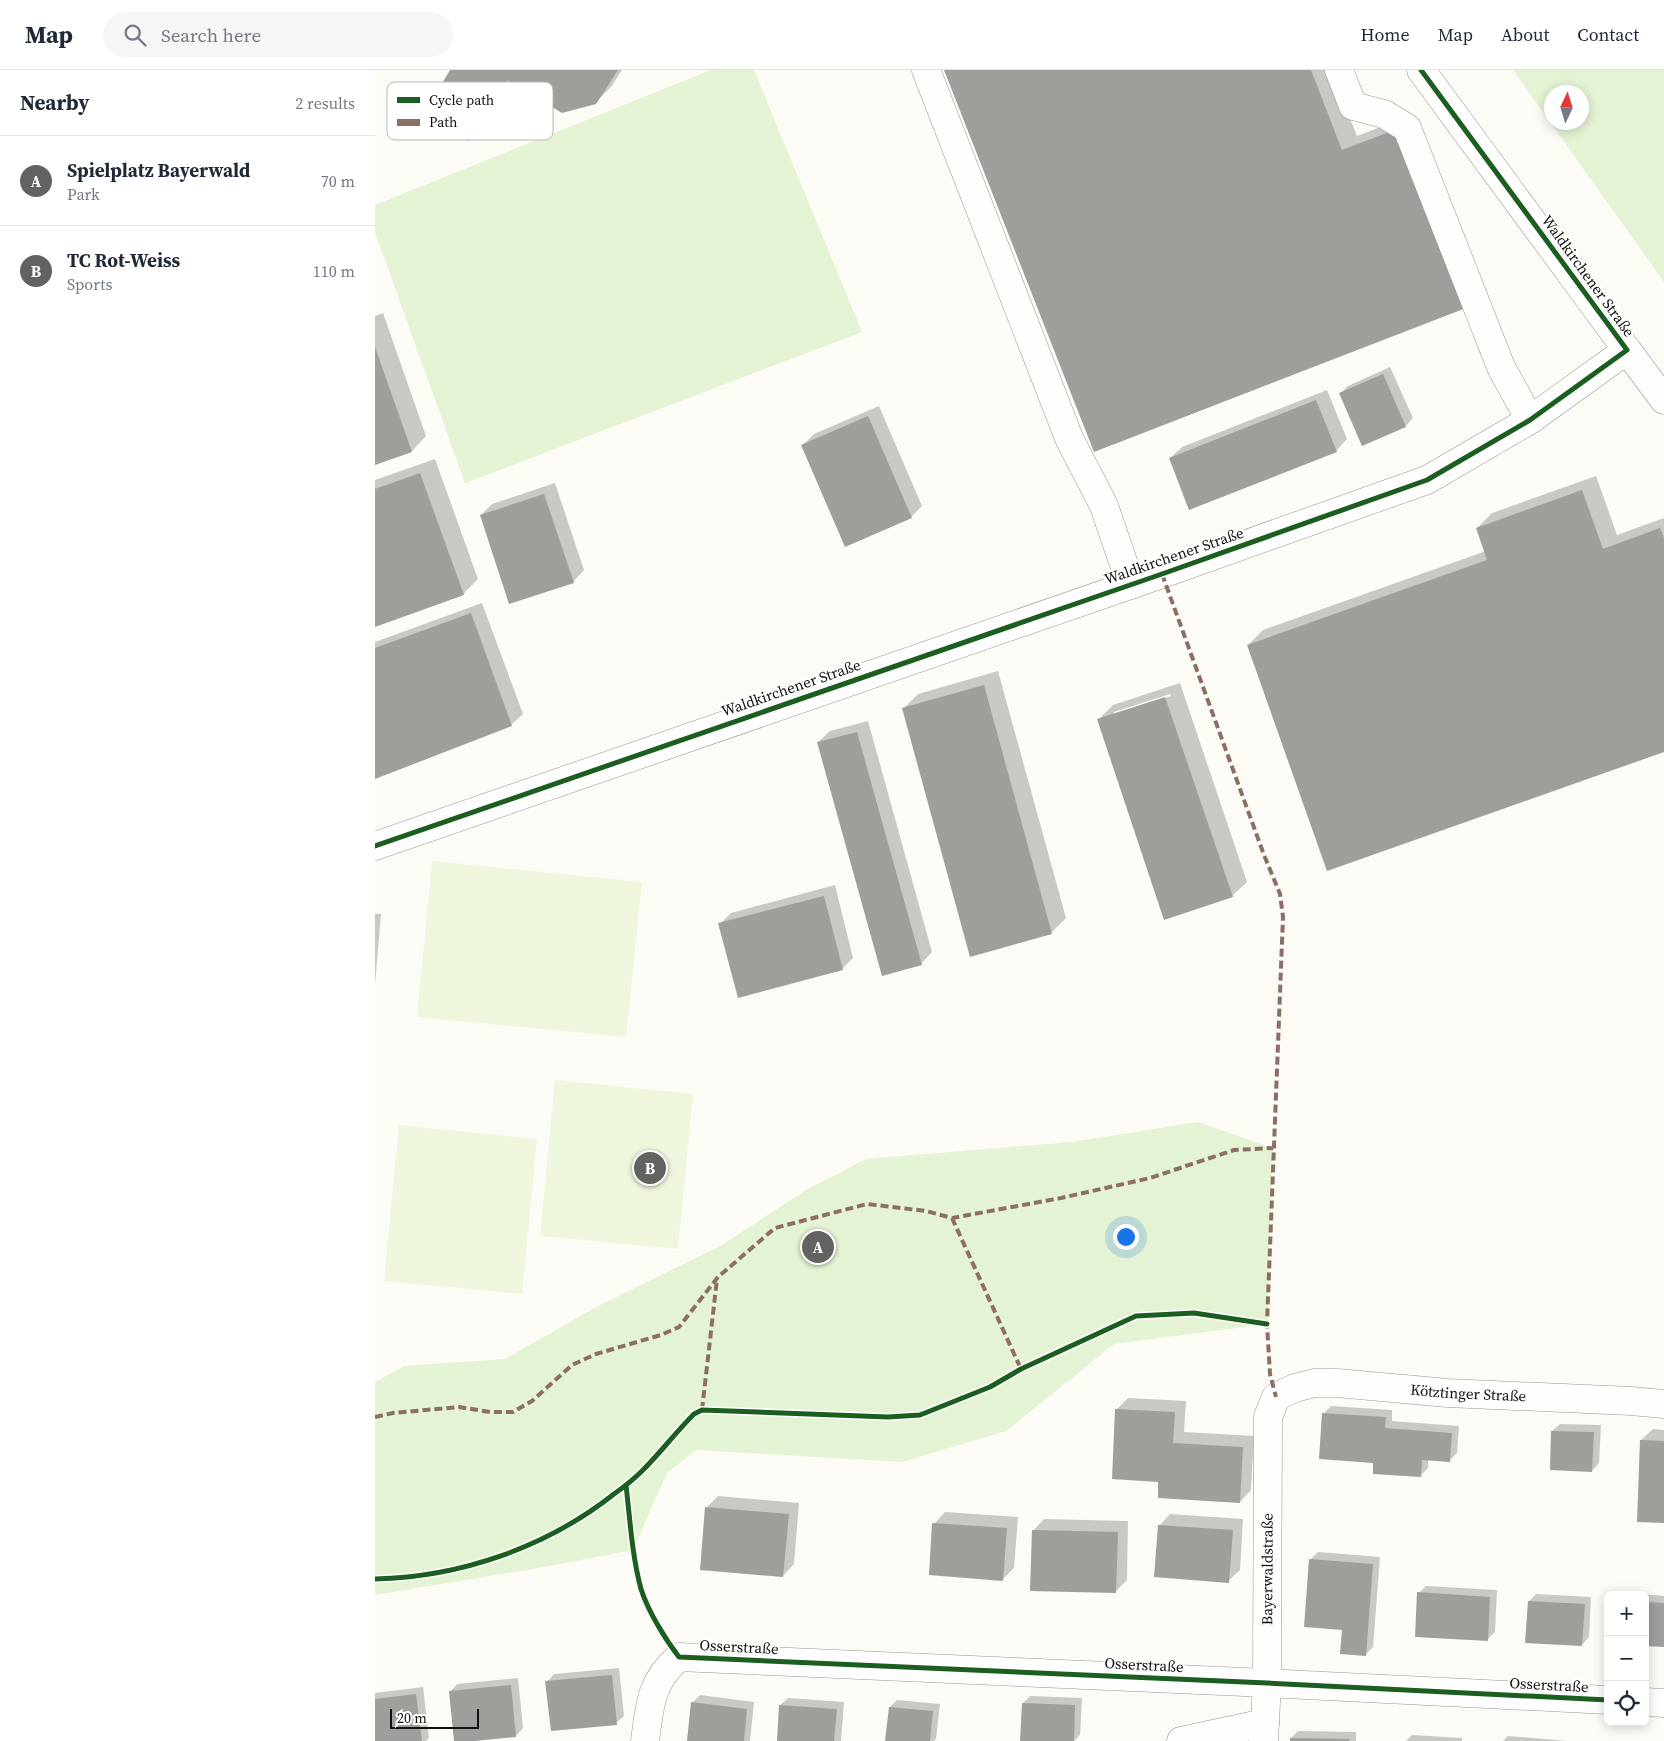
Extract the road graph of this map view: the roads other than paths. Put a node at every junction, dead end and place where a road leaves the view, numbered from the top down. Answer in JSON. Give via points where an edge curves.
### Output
{"nodes":[{"id":1,"x":926,"y":70,"type":"edge"},
{"id":2,"x":1339,"y":70,"type":"edge"},
{"id":3,"x":1421,"y":70,"type":"edge"},
{"id":4,"x":1627,"y":350,"type":"junction"},
{"id":5,"x":1664,"y":400,"type":"edge"},
{"id":6,"x":1530,"y":420,"type":"junction"},
{"id":7,"x":1131,"y":585,"type":"junction"},
{"id":8,"x":375,"y":846,"type":"edge"},
{"id":9,"x":1276,"y":1397,"type":"joint"},
{"id":10,"x":1664,"y":1404,"type":"edge"},
{"id":11,"x":1267,"y":1683,"type":"junction"},
{"id":12,"x":1604,"y":1700,"type":"edge"},
{"id":13,"x":1649,"y":1702,"type":"edge"},
{"id":14,"x":1664,"y":1703,"type":"edge"},
{"id":15,"x":1264,"y":1732,"type":"edge"},
{"id":16,"x":646,"y":1738,"type":"edge"},
{"id":17,"x":1181,"y":1741,"type":"edge"}],
"edges":[{"from":1,"to":7,"type":"street","via":[[1069,438],[1104,506]]},
{"from":2,"to":6,"type":"street","via":[[1353,106],[1384,114],[1407,128],[1501,367]]},
{"from":3,"to":4,"type":"street","name":"Waldkirchener Straße"},
{"from":4,"to":5,"type":"street"},
{"from":4,"to":6,"type":"street","name":"Waldkirchener Straße"},
{"from":6,"to":7,"type":"street","name":"Waldkirchener Straße","via":[[1427,480]]},
{"from":7,"to":8,"type":"street","name":"Waldkirchener Straße"},
{"from":9,"to":10,"type":"street","name":"Kötztinger Straße","via":[[1314,1383],[1337,1383],[1448,1393]]},
{"from":9,"to":11,"type":"street","name":"Bayerwaldstraße","via":[[1268,1417]]},
{"from":11,"to":12,"type":"street","name":"Osserstraße"},
{"from":11,"to":15,"type":"street","name":"Bayerwaldstraße"},
{"from":11,"to":16,"type":"street","name":"Osserstraße","via":[[679,1657],[665,1669],[652,1693]]},
{"from":13,"to":14,"type":"street"},
{"from":15,"to":17,"type":"street"}]}
